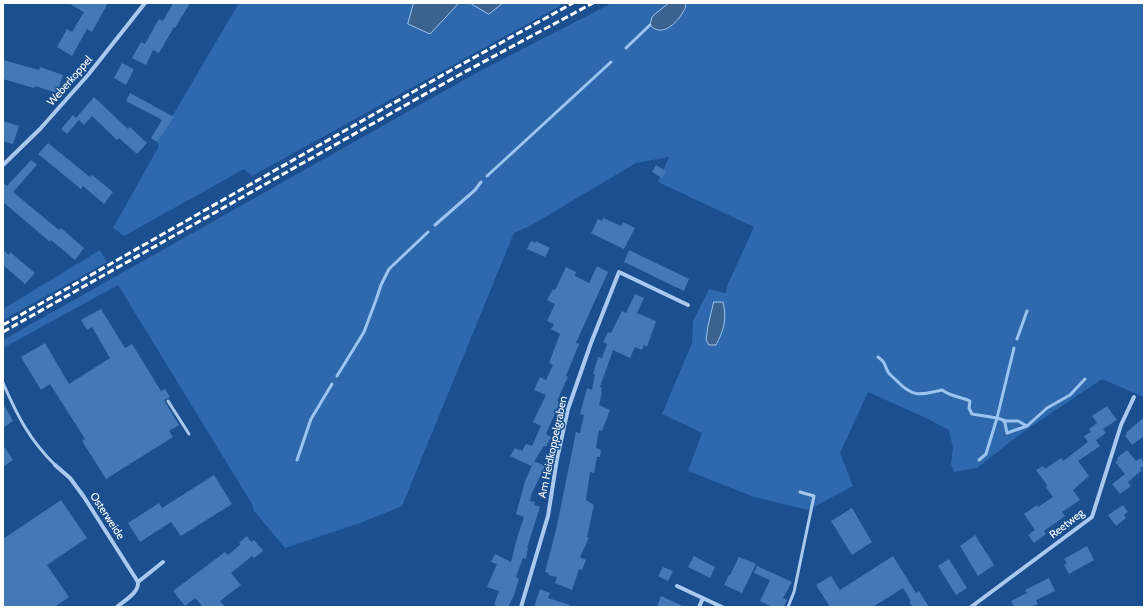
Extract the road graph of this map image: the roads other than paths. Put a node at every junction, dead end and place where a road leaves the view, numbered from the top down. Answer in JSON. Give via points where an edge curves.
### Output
{"nodes":[{"id":1,"x":145,"y":3,"type":"edge"},
{"id":2,"x":3,"y":165,"type":"edge"},
{"id":3,"x":688,"y":305,"type":"dead end"},
{"id":4,"x":3,"y":383,"type":"edge"},
{"id":5,"x":1134,"y":397,"type":"dead end"},
{"id":6,"x":168,"y":402,"type":"dead end"},
{"id":7,"x":189,"y":434,"type":"dead end"},
{"id":8,"x":55,"y":465,"type":"joint"},
{"id":9,"x":800,"y":492,"type":"dead end"},
{"id":10,"x":163,"y":562,"type":"dead end"},
{"id":11,"x":138,"y":582,"type":"junction"},
{"id":12,"x":677,"y":586,"type":"dead end"},
{"id":13,"x":703,"y":598,"type":"junction"},
{"id":14,"x":117,"y":607,"type":"edge"},
{"id":15,"x":521,"y":607,"type":"edge"},
{"id":16,"x":699,"y":607,"type":"edge"},
{"id":17,"x":722,"y":607,"type":"edge"},
{"id":18,"x":788,"y":607,"type":"edge"},
{"id":19,"x":971,"y":607,"type":"edge"}],
"edges":[{"from":1,"to":2,"type":"street","name":"Weberkoppel","via":[[88,75]]},
{"from":3,"to":15,"type":"street","name":"Am Heidkoppelgraben","via":[[619,272],[568,409],[548,516]]},
{"from":4,"to":8,"type":"lane","via":[[18,417],[35,443]]},
{"from":5,"to":19,"type":"street","name":"Reetweg","via":[[1121,425],[1092,517]]},
{"from":6,"to":7,"type":"lane"},
{"from":8,"to":11,"type":"street","name":"Osterweide","via":[[70,478],[84,497]]},
{"from":9,"to":18,"type":"lane","via":[[814,496],[794,592]]},
{"from":10,"to":11,"type":"street"},
{"from":11,"to":14,"type":"street","via":[[135,592]]},
{"from":12,"to":13,"type":"street"},
{"from":13,"to":16,"type":"street"},
{"from":13,"to":17,"type":"street"}]}
